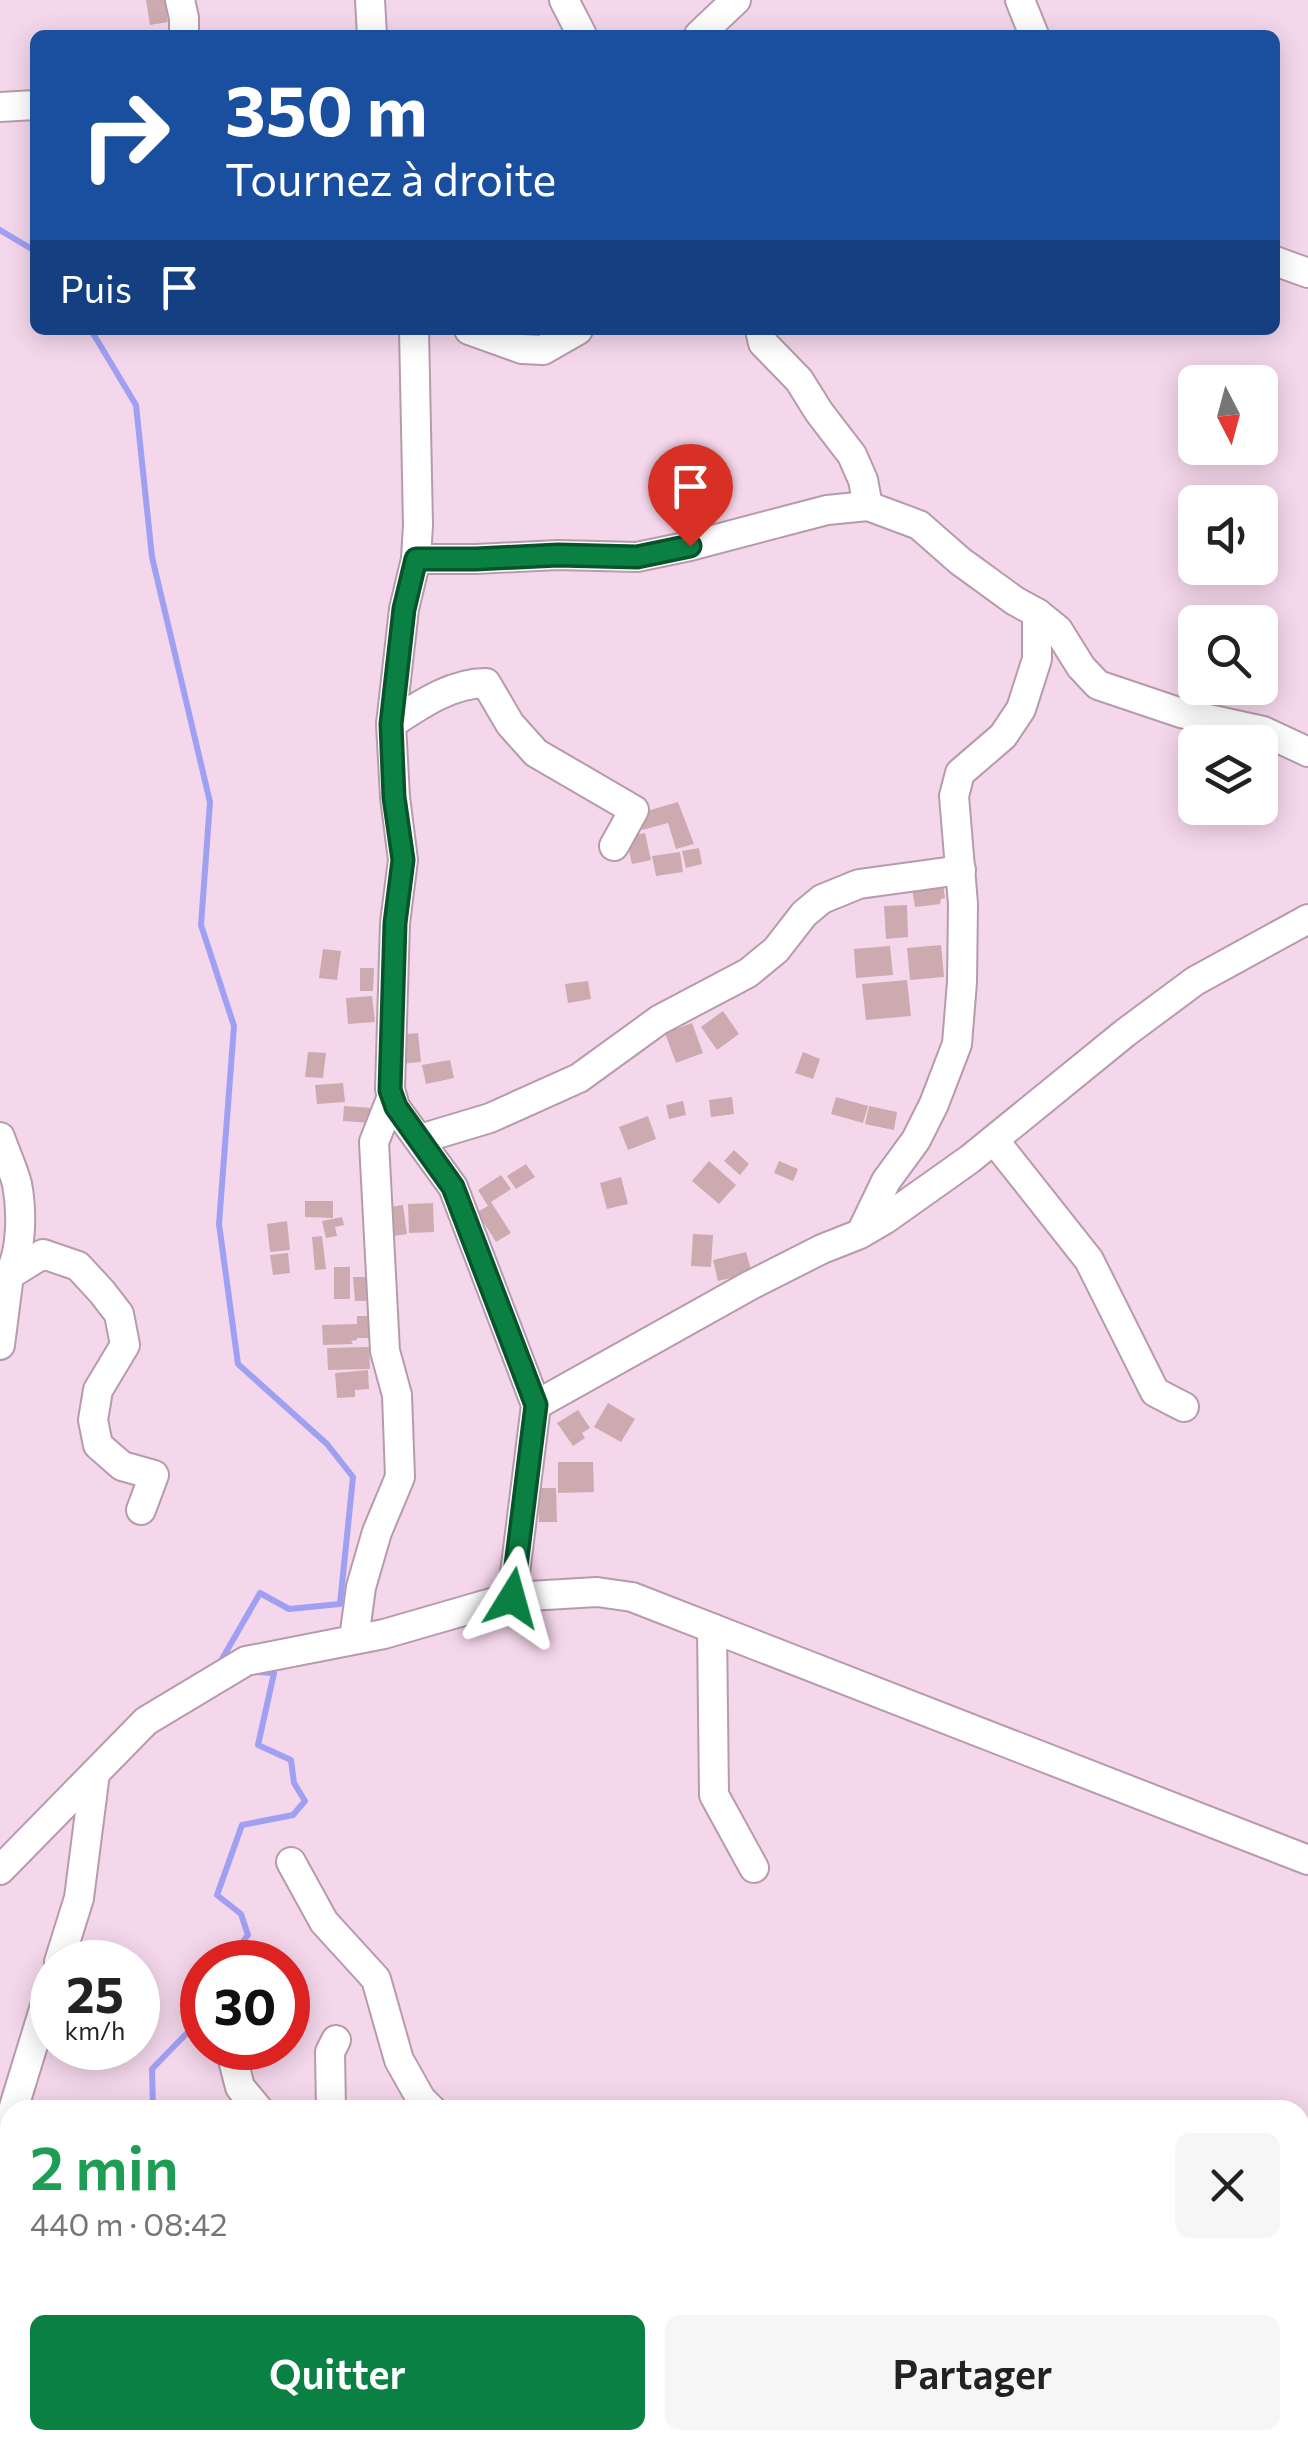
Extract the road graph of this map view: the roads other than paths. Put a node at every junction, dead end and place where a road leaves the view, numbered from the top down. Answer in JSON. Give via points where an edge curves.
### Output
{"nodes":[{"id":1,"x":180,"y":0,"type":"edge"},
{"id":2,"x":370,"y":0,"type":"edge"},
{"id":3,"x":564,"y":0,"type":"edge"},
{"id":4,"x":736,"y":0,"type":"edge"},
{"id":5,"x":1020,"y":0,"type":"edge"},
{"id":6,"x":184,"y":30,"type":"edge"},
{"id":7,"x":372,"y":30,"type":"edge"},
{"id":8,"x":578,"y":30,"type":"edge"},
{"id":9,"x":703,"y":30,"type":"edge"},
{"id":10,"x":1032,"y":30,"type":"edge"},
{"id":11,"x":30,"y":106,"type":"edge"},
{"id":12,"x":0,"y":108,"type":"edge"},
{"id":13,"x":1280,"y":263,"type":"edge"},
{"id":14,"x":1308,"y":273,"type":"edge"},
{"id":15,"x":414,"y":335,"type":"edge"},
{"id":16,"x":484,"y":335,"type":"edge"},
{"id":17,"x":570,"y":335,"type":"edge"},
{"id":18,"x":761,"y":335,"type":"edge"},
{"id":19,"x":868,"y":506,"type":"junction"},
{"id":20,"x":416,"y":559,"type":"junction"},
{"id":21,"x":1037,"y":612,"type":"junction"},
{"id":22,"x":391,"y":724,"type":"junction"},
{"id":23,"x":1308,"y":752,"type":"edge"},
{"id":24,"x":614,"y":846,"type":"dead end"},
{"id":25,"x":961,"y":870,"type":"junction"},
{"id":26,"x":1308,"y":920,"type":"edge"},
{"id":27,"x":391,"y":1099,"type":"junction"},
{"id":28,"x":0,"y":1137,"type":"edge"},
{"id":29,"x":420,"y":1139,"type":"junction"},
{"id":30,"x":994,"y":1140,"type":"junction"},
{"id":31,"x":860,"y":1234,"type":"junction"},
{"id":32,"x":5,"y":1279,"type":"edge"},
{"id":33,"x":0,"y":1345,"type":"edge"},
{"id":34,"x":536,"y":1405,"type":"junction"},
{"id":35,"x":1184,"y":1406,"type":"dead end"},
{"id":36,"x":141,"y":1510,"type":"dead end"},
{"id":37,"x":512,"y":1598,"type":"junction"},
{"id":38,"x":712,"y":1628,"type":"junction"},
{"id":39,"x":354,"y":1640,"type":"junction"},
{"id":40,"x":95,"y":1773,"type":"junction"},
{"id":41,"x":1308,"y":1860,"type":"edge"},
{"id":42,"x":292,"y":1862,"type":"dead end"},
{"id":43,"x":754,"y":1868,"type":"dead end"},
{"id":44,"x":0,"y":1870,"type":"edge"},
{"id":45,"x":66,"y":1940,"type":"edge"},
{"id":46,"x":336,"y":2040,"type":"dead end"},
{"id":47,"x":30,"y":2055,"type":"edge"},
{"id":48,"x":236,"y":2070,"type":"edge"},
{"id":49,"x":16,"y":2100,"type":"edge"},
{"id":50,"x":246,"y":2100,"type":"edge"},
{"id":51,"x":331,"y":2100,"type":"edge"},
{"id":52,"x":421,"y":2100,"type":"edge"}],
"edges":[{"from":1,"to":6,"type":"street"},
{"from":2,"to":7,"type":"street"},
{"from":3,"to":8,"type":"street"},
{"from":4,"to":9,"type":"street"},
{"from":5,"to":10,"type":"street"},
{"from":11,"to":12,"type":"street"},
{"from":13,"to":14,"type":"street"},
{"from":15,"to":20,"type":"street"},
{"from":16,"to":17,"type":"street","via":[[544,350]]},
{"from":18,"to":19,"type":"street","via":[[852,455]]},
{"from":19,"to":20,"type":"street","via":[[637,557]]},
{"from":19,"to":21,"type":"street","via":[[919,525]]},
{"from":20,"to":22,"type":"street"},
{"from":21,"to":23,"type":"street","via":[[1098,685],[1263,731]]},
{"from":21,"to":25,"type":"street","via":[[1037,658],[1021,709],[1003,736],[960,773],[954,796]]},
{"from":22,"to":24,"type":"street","via":[[465,683],[486,683],[536,753],[634,810]]},
{"from":22,"to":27,"type":"street","via":[[403,860]]},
{"from":25,"to":29,"type":"street","via":[[858,884],[822,899],[748,973],[659,1020],[579,1078],[490,1118]]},
{"from":25,"to":31,"type":"street","via":[[957,1044],[916,1140]]},
{"from":26,"to":30,"type":"street","via":[[1195,981]]},
{"from":27,"to":29,"type":"street"},
{"from":27,"to":39,"type":"street","via":[[374,1142],[385,1351],[397,1395],[400,1477],[376,1532]]},
{"from":28,"to":32,"type":"street","via":[[17,1184],[20,1234],[18,1257]]},
{"from":29,"to":34,"type":"street","via":[[453,1187]]},
{"from":30,"to":31,"type":"street"},
{"from":30,"to":35,"type":"street","via":[[1089,1260],[1156,1392]]},
{"from":31,"to":34,"type":"street","via":[[749,1286]]},
{"from":32,"to":33,"type":"street"},
{"from":32,"to":36,"type":"street","via":[[42,1254],[78,1266],[119,1314],[124,1345],[98,1390],[92,1420],[98,1445],[122,1466],[154,1474]]},
{"from":34,"to":37,"type":"street"},
{"from":37,"to":38,"type":"street","via":[[597,1592],[632,1597]]},
{"from":37,"to":39,"type":"street"},
{"from":38,"to":41,"type":"street"},
{"from":38,"to":43,"type":"street","via":[[714,1795]]},
{"from":39,"to":40,"type":"street","via":[[246,1661],[146,1721]]},
{"from":40,"to":44,"type":"street"},
{"from":40,"to":45,"type":"street","via":[[79,1898]]},
{"from":42,"to":52,"type":"street","via":[[324,1922],[376,1979],[399,2060]]},
{"from":46,"to":51,"type":"street"},
{"from":47,"to":49,"type":"street"},
{"from":48,"to":50,"type":"street"}]}
